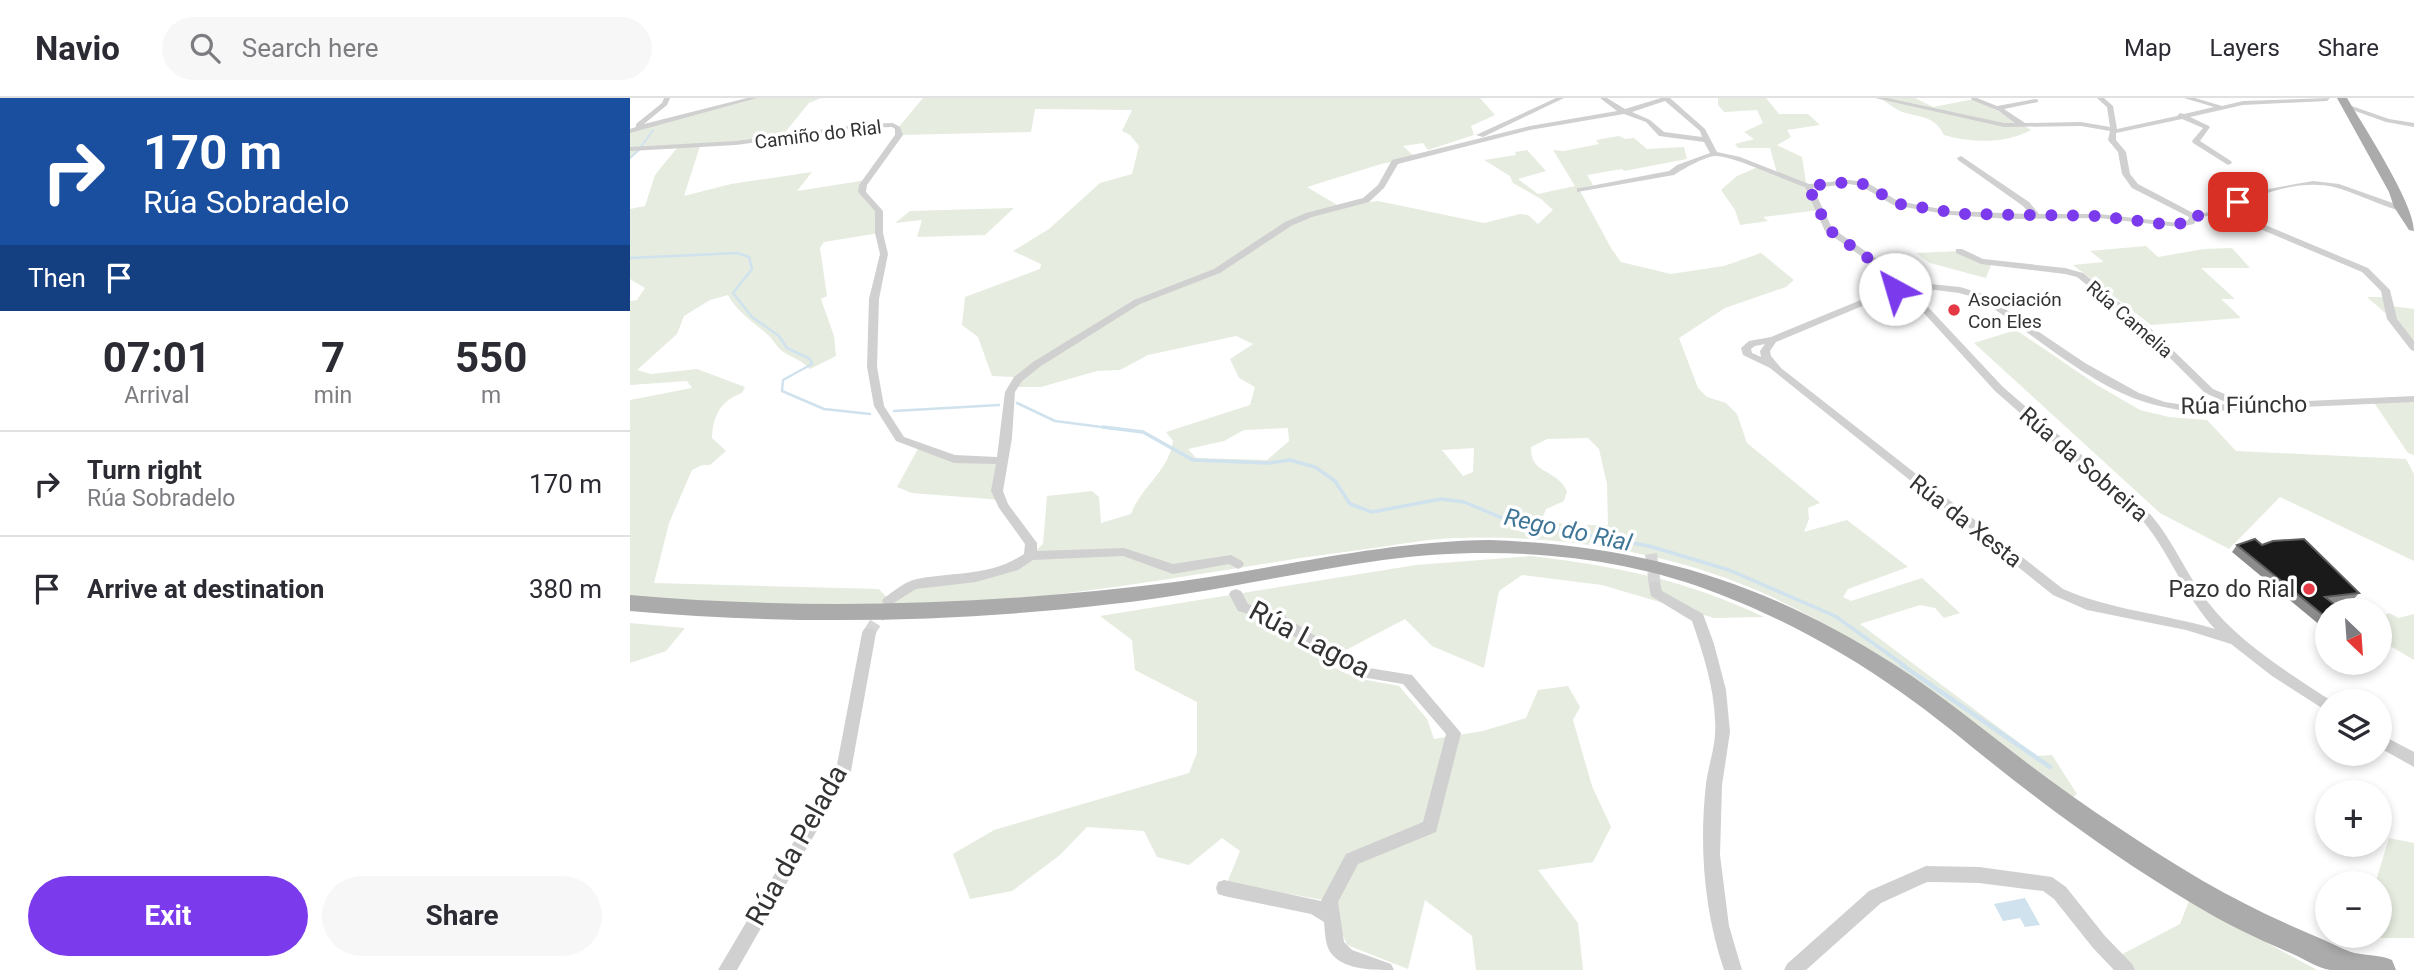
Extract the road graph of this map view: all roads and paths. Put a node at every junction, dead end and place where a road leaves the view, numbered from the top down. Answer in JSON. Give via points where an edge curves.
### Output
{"nodes":[{"id":1,"x":667,"y":98,"type":"edge"},
{"id":2,"x":754,"y":98,"type":"edge"},
{"id":3,"x":1561,"y":98,"type":"edge"},
{"id":4,"x":1603,"y":98,"type":"edge"},
{"id":5,"x":1666,"y":98,"type":"edge"},
{"id":6,"x":1878,"y":98,"type":"edge"},
{"id":7,"x":2100,"y":98,"type":"edge"},
{"id":8,"x":2187,"y":98,"type":"edge"},
{"id":9,"x":2326,"y":98,"type":"edge"},
{"id":10,"x":1974,"y":99,"type":"edge"},
{"id":11,"x":2036,"y":101,"type":"dead end"},
{"id":12,"x":2345,"y":102,"type":"edge"},
{"id":13,"x":1998,"y":108,"type":"junction"},
{"id":14,"x":2221,"y":108,"type":"junction"},
{"id":15,"x":1625,"y":111,"type":"junction"},
{"id":16,"x":2179,"y":115,"type":"junction"},
{"id":17,"x":2414,"y":125,"type":"edge"},
{"id":18,"x":2025,"y":126,"type":"junction"},
{"id":19,"x":633,"y":130,"type":"edge"},
{"id":20,"x":2113,"y":131,"type":"junction"},
{"id":21,"x":1707,"y":140,"type":"junction"},
{"id":22,"x":1473,"y":141,"type":"junction"},
{"id":23,"x":630,"y":149,"type":"edge"},
{"id":24,"x":1714,"y":154,"type":"junction"},
{"id":25,"x":1961,"y":158,"type":"dead end"},
{"id":26,"x":2228,"y":163,"type":"dead end"},
{"id":27,"x":1808,"y":186,"type":"junction"},
{"id":28,"x":1580,"y":190,"type":"dead end"},
{"id":29,"x":2406,"y":205,"type":"edge"},
{"id":30,"x":2224,"y":211,"type":"junction"},
{"id":31,"x":2194,"y":216,"type":"junction"},
{"id":32,"x":2037,"y":217,"type":"junction"},
{"id":33,"x":2414,"y":227,"type":"edge"},
{"id":34,"x":1959,"y":251,"type":"dead end"},
{"id":35,"x":1938,"y":288,"type":"joint"},
{"id":36,"x":1906,"y":289,"type":"junction"},
{"id":37,"x":1773,"y":340,"type":"junction"},
{"id":38,"x":2414,"y":348,"type":"edge"},
{"id":39,"x":1771,"y":365,"type":"junction"},
{"id":40,"x":2216,"y":398,"type":"junction"},
{"id":41,"x":2414,"y":400,"type":"edge"},
{"id":42,"x":2202,"y":408,"type":"junction"},
{"id":43,"x":1001,"y":461,"type":"junction"},
{"id":44,"x":1030,"y":556,"type":"junction"},
{"id":45,"x":1238,"y":564,"type":"dead end"},
{"id":46,"x":1655,"y":586,"type":"tunnel mouth"},
{"id":47,"x":1236,"y":594,"type":"dead end"},
{"id":48,"x":889,"y":601,"type":"tunnel mouth"},
{"id":49,"x":630,"y":603,"type":"edge"},
{"id":50,"x":2201,"y":603,"type":"junction"},
{"id":51,"x":2186,"y":625,"type":"junction"},
{"id":52,"x":869,"y":633,"type":"tunnel mouth"},
{"id":53,"x":2233,"y":639,"type":"junction"},
{"id":54,"x":2315,"y":697,"type":"edge"},
{"id":55,"x":2392,"y":748,"type":"edge"},
{"id":56,"x":2414,"y":762,"type":"edge"},
{"id":57,"x":1224,"y":888,"type":"dead end"},
{"id":58,"x":1331,"y":917,"type":"junction"},
{"id":59,"x":2354,"y":968,"type":"edge"},
{"id":60,"x":727,"y":970,"type":"edge"},
{"id":61,"x":1385,"y":970,"type":"edge"},
{"id":62,"x":1733,"y":970,"type":"edge"},
{"id":63,"x":1793,"y":970,"type":"edge"},
{"id":64,"x":2126,"y":970,"type":"edge"},
{"id":65,"x":2382,"y":970,"type":"edge"}],
"edges":[{"from":1,"to":19,"type":"street"},
{"from":2,"to":19,"type":"street"},
{"from":3,"to":22,"type":"street"},
{"from":4,"to":15,"type":"street"},
{"from":5,"to":15,"type":"street"},
{"from":5,"to":21,"type":"street"},
{"from":6,"to":18,"type":"street"},
{"from":7,"to":20,"type":"street","via":[[2110,106]]},
{"from":8,"to":14,"type":"street"},
{"from":9,"to":12,"type":"street"},
{"from":9,"to":14,"type":"street"},
{"from":10,"to":13,"type":"street"},
{"from":11,"to":13,"type":"street"},
{"from":12,"to":17,"type":"street","via":[[2388,121]]},
{"from":12,"to":29,"type":"main road"},
{"from":13,"to":18,"type":"street"},
{"from":14,"to":16,"type":"street"},
{"from":15,"to":21,"type":"street","via":[[1648,121],[1662,134]]},
{"from":15,"to":22,"type":"street"},
{"from":16,"to":20,"type":"street"},
{"from":16,"to":26,"type":"street","via":[[2207,127],[2196,141]]},
{"from":18,"to":20,"type":"street","via":[[2081,124]]},
{"from":20,"to":31,"type":"street","via":[[2126,174],[2135,186]]},
{"from":21,"to":24,"type":"street"},
{"from":22,"to":43,"type":"street","via":[[1395,162],[1366,200],[1288,224],[1217,271],[1137,302],[1037,364],[1010,392]]},
{"from":23,"to":43,"type":"street","name":"Camiño do Rial","via":[[742,143],[865,126],[898,128],[899,135],[862,192],[880,211],[878,233],[884,254],[874,299],[874,390],[900,439],[954,459]]},
{"from":24,"to":27,"type":"street"},
{"from":24,"to":28,"type":"street","via":[[1671,173]]},
{"from":25,"to":32,"type":"street"},
{"from":27,"to":32,"type":"street","via":[[1863,184],[1900,204],[1963,214]]},
{"from":27,"to":36,"type":"street","name":"Rúa da Sobreira","via":[[1828,229]]},
{"from":29,"to":30,"type":"street","via":[[2388,206],[2342,187],[2314,183],[2245,199]]},
{"from":29,"to":33,"type":"main road"},
{"from":30,"to":31,"type":"street"},
{"from":30,"to":38,"type":"street","via":[[2365,271],[2385,290],[2392,319]]},
{"from":31,"to":32,"type":"street","via":[[2191,222],[2171,225],[2108,217]]},
{"from":34,"to":40,"type":"street","name":"Rúa Camelia","via":[[1981,261],[2080,275],[2143,326]]},
{"from":35,"to":36,"type":"street","name":"Rúa Fiúncho"},
{"from":35,"to":42,"type":"street","name":"Rúa Fiúncho","via":[[1980,296],[2140,398],[2170,407]]},
{"from":36,"to":37,"type":"street","name":"Rúa da Xesta"},
{"from":36,"to":50,"type":"street","name":"Rúa da Sobreira","via":[[1998,388],[2147,518]]},
{"from":37,"to":39,"type":"street","via":[[1765,351]]},
{"from":37,"to":39,"type":"street","name":"Rúa da Xesta","via":[[1746,348],[1748,355]]},
{"from":39,"to":51,"type":"street","name":"Rúa da Xesta","via":[[2048,586],[2087,605]]},
{"from":40,"to":41,"type":"street","name":"Rúa Fiúncho","via":[[2251,406]]},
{"from":40,"to":42,"type":"street"},
{"from":40,"to":42,"type":"street","name":"Rúa Fiúncho"},
{"from":43,"to":44,"type":"street","via":[[997,491],[1031,543]]},
{"from":44,"to":45,"type":"street","via":[[1124,552],[1173,569],[1231,559]]},
{"from":44,"to":48,"type":"street","via":[[1014,568],[913,585]]},
{"from":46,"to":62,"type":"street","via":[[1656,593],[1698,618],[1719,689],[1723,731],[1714,782],[1712,843],[1718,912]]},
{"from":47,"to":58,"type":"street","name":"Rúa Lagoa","via":[[1243,608],[1273,615],[1360,672],[1407,679],[1454,733],[1430,827],[1352,859],[1329,901]]},
{"from":49,"to":59,"type":"main road","via":[[763,615],[1030,606],[1179,589],[1389,553],[1458,547],[1574,552],[1666,569],[1756,602],[1855,652],[1909,687],[2065,806],[2155,865],[2253,922]]},
{"from":50,"to":51,"type":"street","via":[[2199,617]]},
{"from":50,"to":53,"type":"street","name":"Rúa da Sobreira"},
{"from":51,"to":53,"type":"street","name":"Rúa da Xesta"},
{"from":52,"to":60,"type":"street","name":"Rúa da Pelada","via":[[843,771]]},
{"from":53,"to":54,"type":"street","name":"Rúa da Sobreira"},
{"from":55,"to":56,"type":"street"},
{"from":57,"to":58,"type":"street","via":[[1314,906]]},
{"from":58,"to":61,"type":"street","name":"Rúa Lagoa","via":[[1336,946],[1346,957]]},
{"from":59,"to":65,"type":"main road"},
{"from":63,"to":64,"type":"street","via":[[1875,897],[1926,874],[2046,883],[2060,893]]}]}
